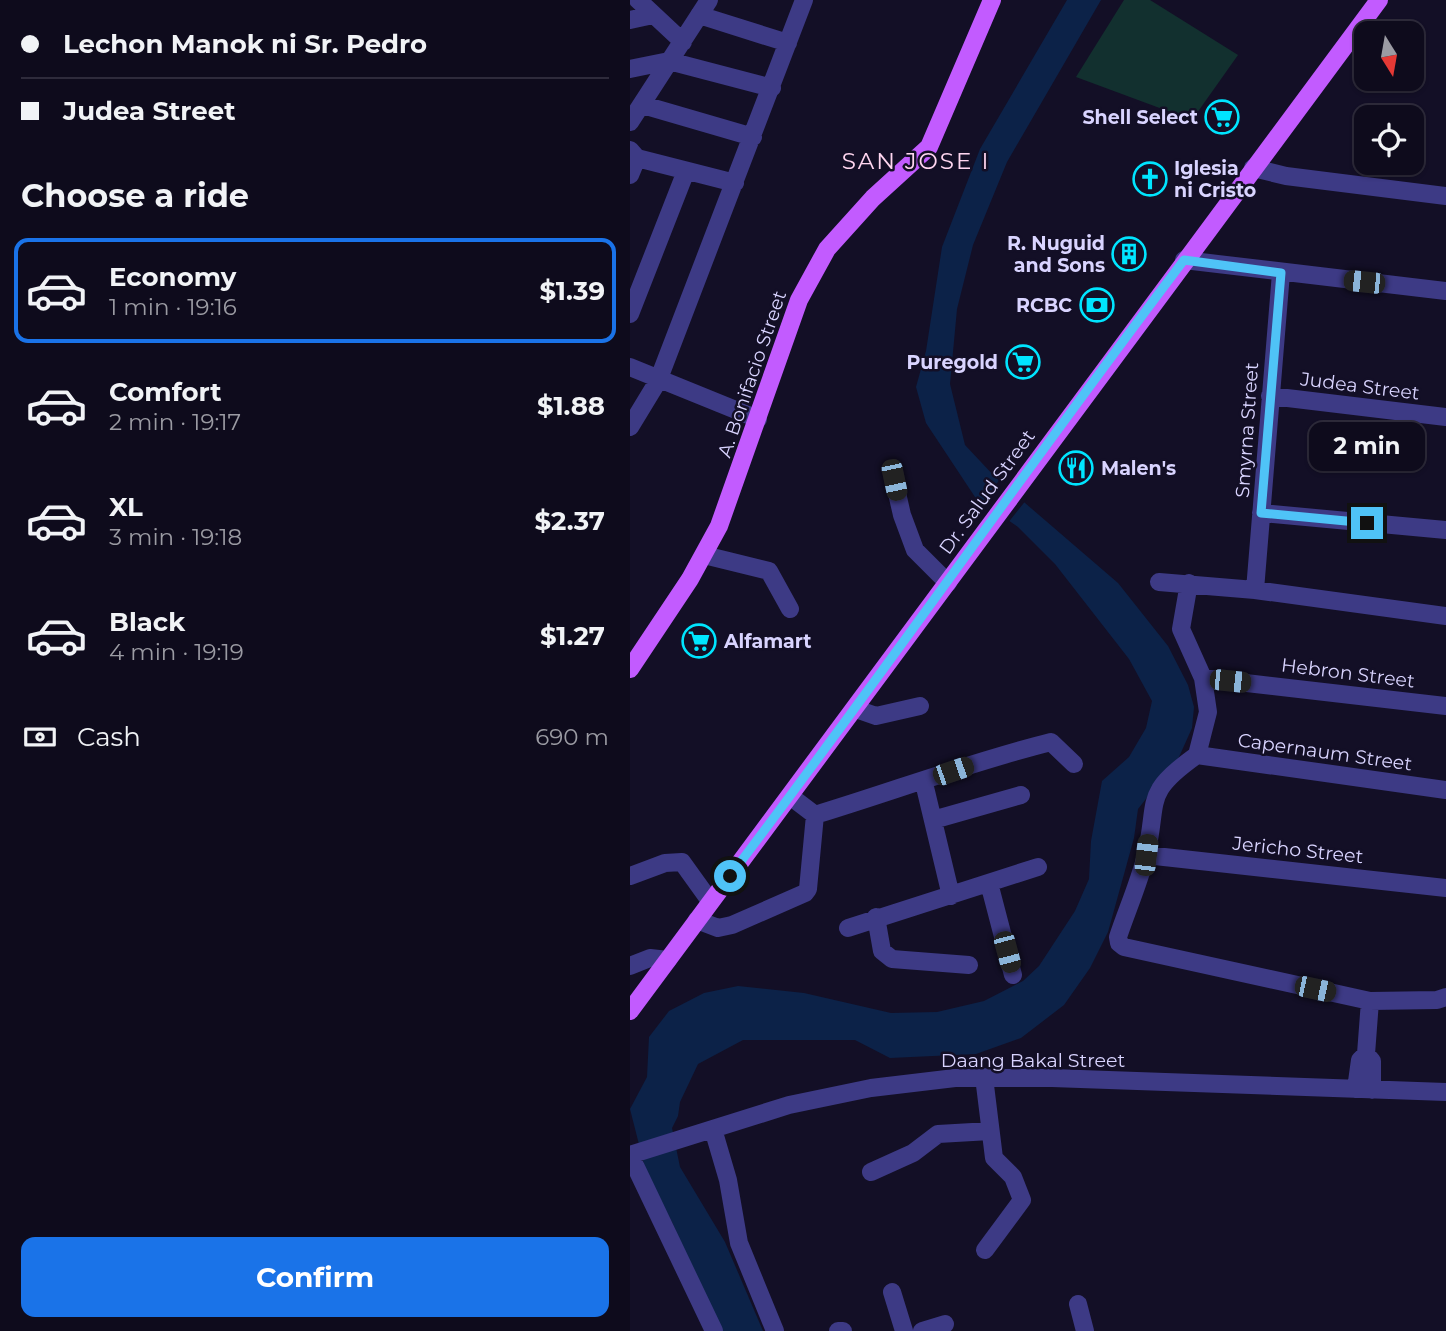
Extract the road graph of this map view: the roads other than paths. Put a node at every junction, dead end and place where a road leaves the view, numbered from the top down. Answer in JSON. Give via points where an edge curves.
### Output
{"nodes":[{"id":1,"x":638,"y":0,"type":"edge"},
{"id":2,"x":992,"y":0,"type":"edge"},
{"id":3,"x":1380,"y":0,"type":"edge"},
{"id":4,"x":797,"y":1,"type":"edge"},
{"id":5,"x":704,"y":8,"type":"edge"},
{"id":6,"x":653,"y":15,"type":"junction"},
{"id":7,"x":630,"y":20,"type":"edge"},
{"id":8,"x":683,"y":42,"type":"junction"},
{"id":9,"x":788,"y":43,"type":"junction"},
{"id":10,"x":669,"y":61,"type":"junction"},
{"id":11,"x":630,"y":69,"type":"edge"},
{"id":12,"x":772,"y":88,"type":"junction"},
{"id":13,"x":643,"y":105,"type":"junction"},
{"id":14,"x":630,"y":122,"type":"edge"},
{"id":15,"x":753,"y":137,"type":"junction"},
{"id":16,"x":633,"y":154,"type":"edge"},
{"id":17,"x":1253,"y":168,"type":"junction"},
{"id":18,"x":686,"y":171,"type":"junction"},
{"id":19,"x":630,"y":176,"type":"edge"},
{"id":20,"x":735,"y":183,"type":"junction"},
{"id":21,"x":1446,"y":196,"type":"edge"},
{"id":22,"x":1184,"y":260,"type":"junction"},
{"id":23,"x":1281,"y":273,"type":"junction"},
{"id":24,"x":1446,"y":291,"type":"edge"},
{"id":25,"x":630,"y":314,"type":"edge"},
{"id":26,"x":630,"y":367,"type":"edge"},
{"id":27,"x":658,"y":381,"type":"junction"},
{"id":28,"x":1270,"y":396,"type":"junction"},
{"id":29,"x":1446,"y":417,"type":"edge"},
{"id":30,"x":758,"y":419,"type":"junction"},
{"id":31,"x":630,"y":427,"type":"edge"},
{"id":32,"x":894,"y":480,"type":"dead end"},
{"id":33,"x":1261,"y":513,"type":"junction"},
{"id":34,"x":1446,"y":530,"type":"edge"},
{"id":35,"x":704,"y":555,"type":"junction"},
{"id":36,"x":1159,"y":582,"type":"dead end"},
{"id":37,"x":948,"y":583,"type":"junction"},
{"id":38,"x":1189,"y":583,"type":"junction"},
{"id":39,"x":1255,"y":590,"type":"junction"},
{"id":40,"x":790,"y":609,"type":"dead end"},
{"id":41,"x":1446,"y":616,"type":"edge"},
{"id":42,"x":630,"y":669,"type":"edge"},
{"id":43,"x":1203,"y":678,"type":"junction"},
{"id":44,"x":920,"y":706,"type":"dead end"},
{"id":45,"x":1446,"y":706,"type":"edge"},
{"id":46,"x":856,"y":709,"type":"junction"},
{"id":47,"x":1197,"y":755,"type":"junction"},
{"id":48,"x":1074,"y":764,"type":"dead end"},
{"id":49,"x":924,"y":783,"type":"junction"},
{"id":50,"x":1446,"y":790,"type":"edge"},
{"id":51,"x":1021,"y":795,"type":"dead end"},
{"id":52,"x":790,"y":796,"type":"junction"},
{"id":53,"x":815,"y":815,"type":"junction"},
{"id":54,"x":933,"y":820,"type":"junction"},
{"id":55,"x":1146,"y":855,"type":"junction"},
{"id":56,"x":1038,"y":867,"type":"dead end"},
{"id":57,"x":630,"y":876,"type":"edge"},
{"id":58,"x":989,"y":883,"type":"junction"},
{"id":59,"x":1446,"y":888,"type":"edge"},
{"id":60,"x":951,"y":896,"type":"junction"},
{"id":61,"x":710,"y":901,"type":"junction"},
{"id":62,"x":876,"y":917,"type":"junction"},
{"id":63,"x":697,"y":920,"type":"junction"},
{"id":64,"x":848,"y":928,"type":"dead end"},
{"id":65,"x":668,"y":960,"type":"junction"},
{"id":66,"x":969,"y":965,"type":"dead end"},
{"id":67,"x":630,"y":966,"type":"edge"},
{"id":68,"x":1013,"y":975,"type":"dead end"},
{"id":69,"x":1446,"y":997,"type":"edge"},
{"id":70,"x":1370,"y":1001,"type":"junction"},
{"id":71,"x":630,"y":1010,"type":"edge"},
{"id":72,"x":984,"y":1077,"type":"junction"},
{"id":73,"x":1364,"y":1089,"type":"junction"},
{"id":74,"x":1446,"y":1092,"type":"edge"},
{"id":75,"x":713,"y":1129,"type":"junction"},
{"id":76,"x":990,"y":1131,"type":"junction"},
{"id":77,"x":632,"y":1154,"type":"edge"},
{"id":78,"x":871,"y":1172,"type":"dead end"},
{"id":79,"x":985,"y":1250,"type":"dead end"},
{"id":80,"x":892,"y":1292,"type":"dead end"},
{"id":81,"x":1078,"y":1304,"type":"dead end"},
{"id":82,"x":945,"y":1324,"type":"dead end"},
{"id":83,"x":714,"y":1331,"type":"edge"},
{"id":84,"x":775,"y":1331,"type":"edge"},
{"id":85,"x":904,"y":1331,"type":"edge"},
{"id":86,"x":922,"y":1331,"type":"edge"},
{"id":87,"x":1084,"y":1331,"type":"edge"}],
"edges":[{"from":1,"to":6,"type":"street"},
{"from":2,"to":30,"type":"main road","name":"A. Bonifacio Street","via":[[929,147],[873,198],[827,249],[799,300]]},
{"from":3,"to":17,"type":"main road","name":"Dr. Salud Street"},
{"from":4,"to":9,"type":"street"},
{"from":5,"to":8,"type":"street"},
{"from":5,"to":9,"type":"street"},
{"from":6,"to":7,"type":"street"},
{"from":6,"to":8,"type":"street"},
{"from":8,"to":10,"type":"street"},
{"from":9,"to":12,"type":"street"},
{"from":10,"to":11,"type":"street"},
{"from":10,"to":12,"type":"street"},
{"from":10,"to":13,"type":"street"},
{"from":12,"to":15,"type":"street"},
{"from":13,"to":14,"type":"street"},
{"from":13,"to":15,"type":"street"},
{"from":15,"to":20,"type":"street"},
{"from":16,"to":18,"type":"street"},
{"from":16,"to":19,"type":"street"},
{"from":17,"to":21,"type":"street"},
{"from":17,"to":22,"type":"main road","name":"Dr. Salud Street"},
{"from":18,"to":20,"type":"street"},
{"from":18,"to":25,"type":"street"},
{"from":20,"to":27,"type":"street"},
{"from":22,"to":23,"type":"street"},
{"from":22,"to":37,"type":"main road","name":"Dr. Salud Street"},
{"from":23,"to":24,"type":"street"},
{"from":23,"to":28,"type":"street","name":"Smyrna Street"},
{"from":26,"to":27,"type":"street"},
{"from":27,"to":30,"type":"street"},
{"from":27,"to":31,"type":"street"},
{"from":28,"to":29,"type":"street","name":"Judea Street"},
{"from":28,"to":33,"type":"street","name":"Smyrna Street"},
{"from":30,"to":35,"type":"main road","name":"A. Bonifacio Street","via":[[731,497]]},
{"from":32,"to":37,"type":"street","via":[[915,550]]},
{"from":33,"to":34,"type":"street"},
{"from":33,"to":39,"type":"street","name":"Smyrna Street"},
{"from":35,"to":40,"type":"street","via":[[769,571]]},
{"from":35,"to":42,"type":"main road","name":"A. Bonifacio Street"},
{"from":36,"to":38,"type":"street"},
{"from":37,"to":46,"type":"main road","name":"Dr. Salud Street"},
{"from":38,"to":39,"type":"street"},
{"from":38,"to":43,"type":"street","via":[[1181,629]]},
{"from":39,"to":41,"type":"street"},
{"from":43,"to":45,"type":"street","name":"Hebron Street"},
{"from":43,"to":47,"type":"street","via":[[1208,712]]},
{"from":44,"to":46,"type":"street","via":[[876,716]]},
{"from":46,"to":52,"type":"main road","name":"Dr. Salud Street"},
{"from":47,"to":50,"type":"street","name":"Capernaum Street"},
{"from":47,"to":55,"type":"street","via":[[1155,796]]},
{"from":48,"to":49,"type":"street","via":[[1051,742],[999,755]]},
{"from":49,"to":53,"type":"street"},
{"from":49,"to":54,"type":"street"},
{"from":51,"to":54,"type":"street"},
{"from":52,"to":53,"type":"street"},
{"from":52,"to":61,"type":"main road","name":"Dr. Salud Street"},
{"from":53,"to":63,"type":"street","via":[[805,893],[733,925],[718,928]]},
{"from":54,"to":60,"type":"street"},
{"from":55,"to":59,"type":"street","name":"Jericho Street"},
{"from":55,"to":70,"type":"street","via":[[1118,937],[1124,947]]},
{"from":56,"to":58,"type":"street"},
{"from":57,"to":61,"type":"street","via":[[682,862]]},
{"from":58,"to":60,"type":"street"},
{"from":58,"to":68,"type":"street"},
{"from":60,"to":62,"type":"street"},
{"from":61,"to":63,"type":"main road","name":"Dr. Salud Street"},
{"from":62,"to":64,"type":"street"},
{"from":62,"to":66,"type":"street","via":[[882,951],[892,958]]},
{"from":63,"to":65,"type":"main road","name":"Dr. Salud Street"},
{"from":65,"to":67,"type":"street","via":[[650,958]]},
{"from":65,"to":71,"type":"main road","name":"Dr. Salud Street"},
{"from":69,"to":70,"type":"street"},
{"from":70,"to":73,"type":"street","via":[[1366,1054],[1371,1061]]},
{"from":72,"to":73,"type":"street","name":"Daang Bakal Street"},
{"from":72,"to":75,"type":"street","name":"Daang Bakal Street","via":[[871,1088],[789,1105]]},
{"from":72,"to":76,"type":"street"},
{"from":73,"to":74,"type":"street","name":"Daang Bakal Street"},
{"from":75,"to":77,"type":"street","name":"Daang Bakal Street"},
{"from":75,"to":84,"type":"street","via":[[739,1243]]},
{"from":76,"to":78,"type":"street","via":[[938,1134],[913,1153]]},
{"from":76,"to":79,"type":"street","via":[[994,1158],[1013,1177],[1022,1200]]},
{"from":77,"to":83,"type":"street"},
{"from":80,"to":85,"type":"street"},
{"from":81,"to":87,"type":"street"},
{"from":82,"to":86,"type":"street"}]}
